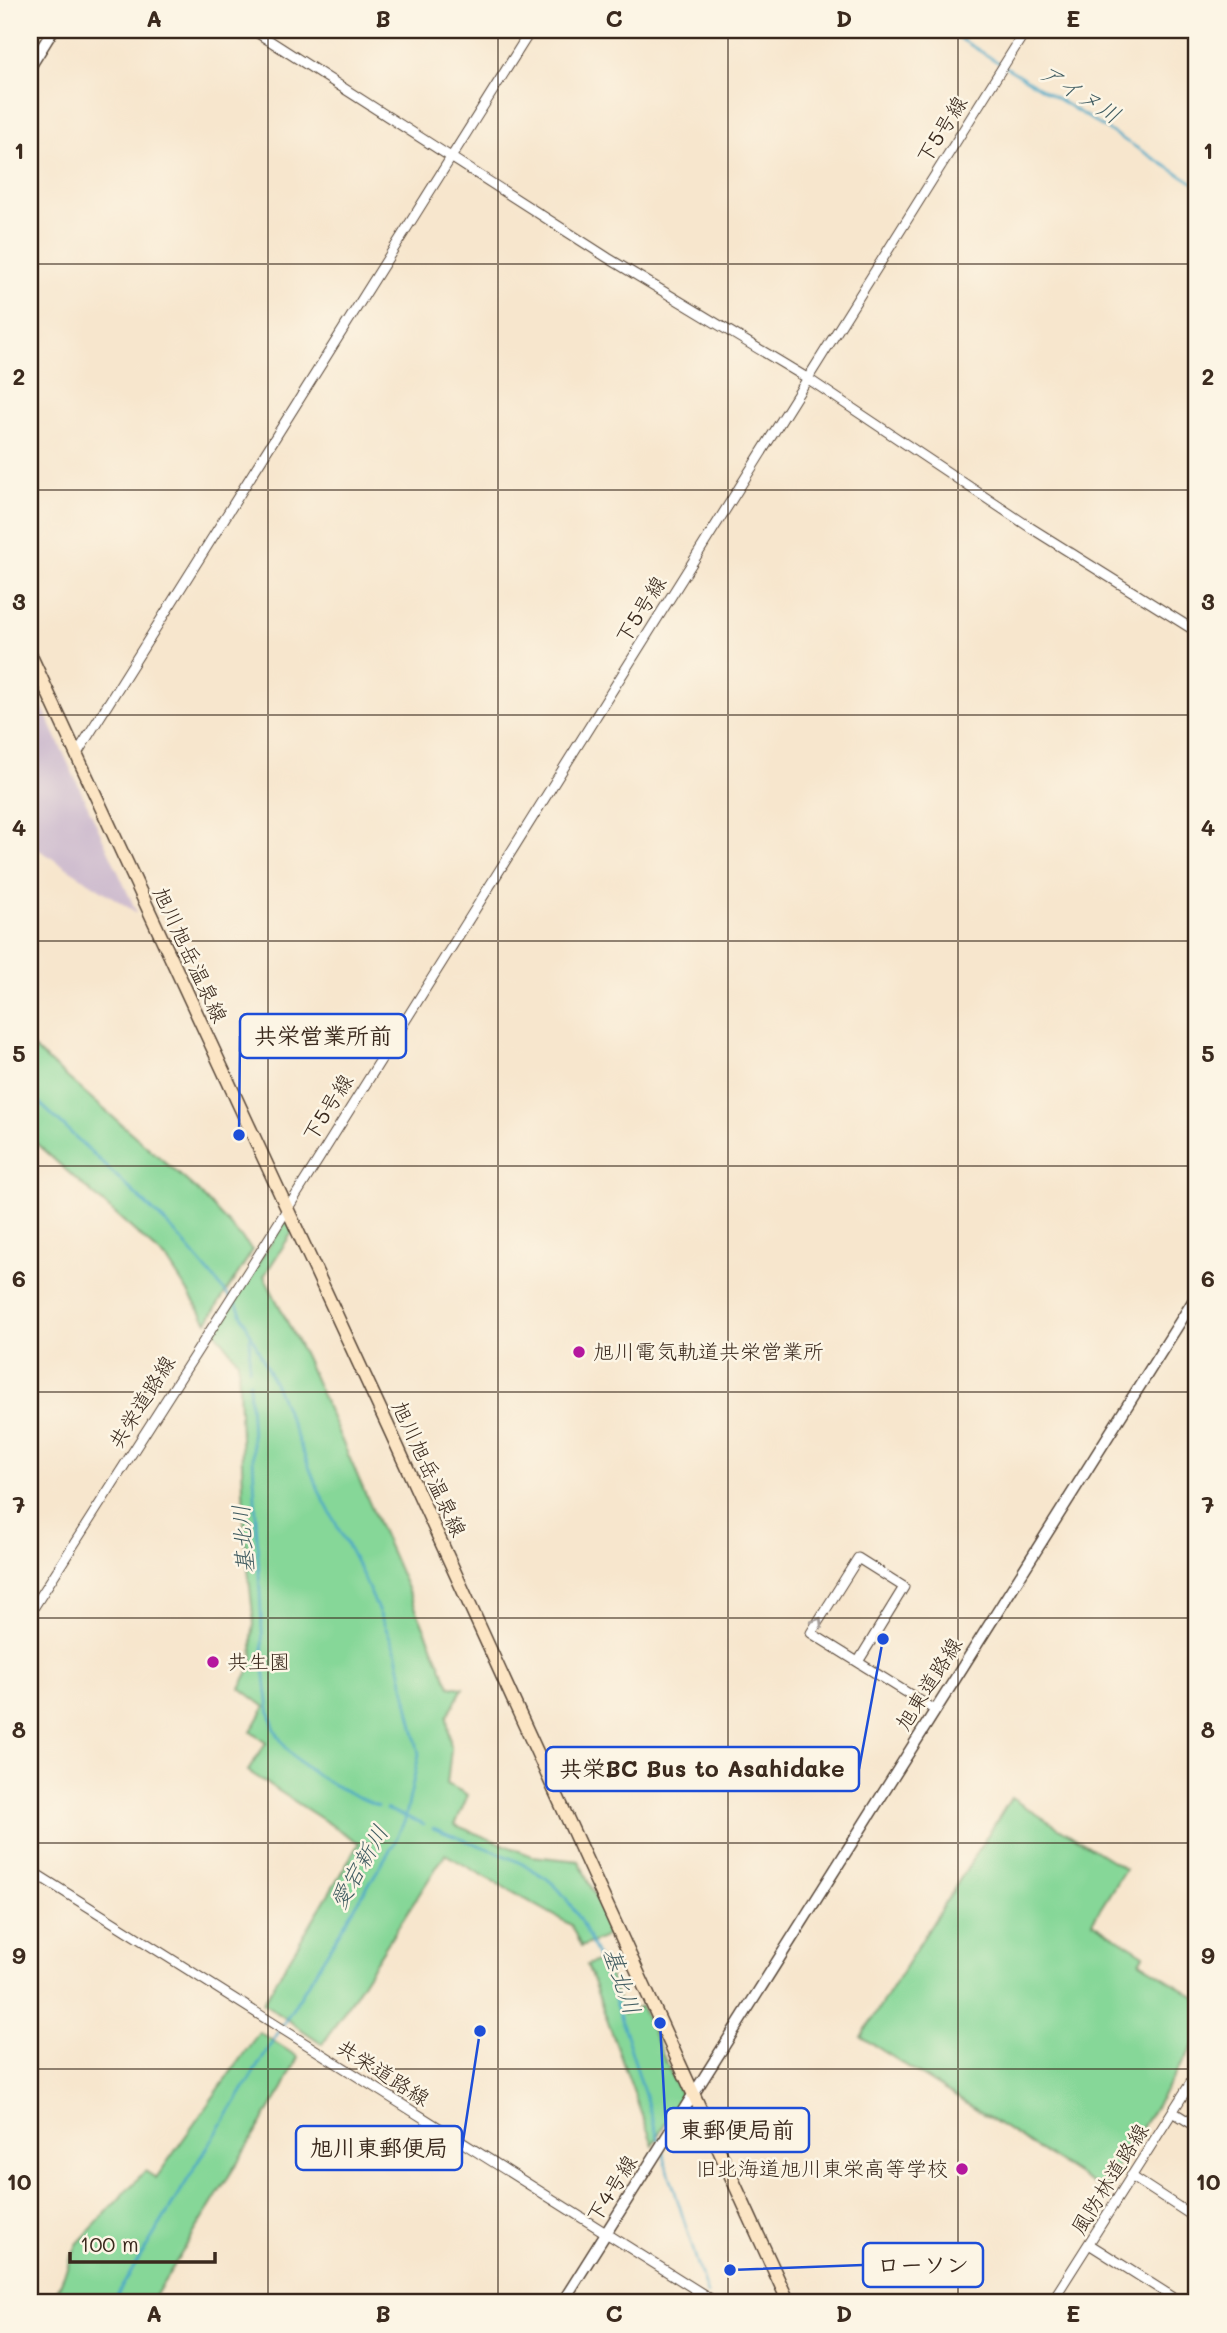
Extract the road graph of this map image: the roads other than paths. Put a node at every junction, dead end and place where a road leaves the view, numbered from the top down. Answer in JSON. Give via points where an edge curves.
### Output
{"nodes":[{"id":1,"x":53,"y":30,"type":"edge"},
{"id":2,"x":253,"y":30,"type":"edge"},
{"id":3,"x":531,"y":30,"type":"edge"},
{"id":4,"x":1026,"y":30,"type":"edge"},
{"id":5,"x":30,"y":67,"type":"edge"},
{"id":6,"x":450,"y":157,"type":"junction"},
{"id":7,"x":807,"y":378,"type":"junction"},
{"id":8,"x":1197,"y":632,"type":"edge"},
{"id":9,"x":30,"y":654,"type":"edge"},
{"id":10,"x":76,"y":755,"type":"junction"},
{"id":11,"x":286,"y":1209,"type":"junction"},
{"id":12,"x":1197,"y":1295,"type":"edge"},
{"id":13,"x":30,"y":1614,"type":"edge"},
{"id":14,"x":858,"y":1662,"type":"junction"},
{"id":15,"x":935,"y":1710,"type":"junction"},
{"id":16,"x":30,"y":1870,"type":"edge"},
{"id":17,"x":1197,"y":2073,"type":"edge"},
{"id":18,"x":694,"y":2094,"type":"junction"},
{"id":19,"x":1173,"y":2112,"type":"junction"},
{"id":20,"x":1197,"y":2127,"type":"edge"},
{"id":21,"x":1131,"y":2176,"type":"junction"},
{"id":22,"x":1197,"y":2218,"type":"edge"},
{"id":23,"x":606,"y":2234,"type":"junction"},
{"id":24,"x":1089,"y":2244,"type":"junction"},
{"id":25,"x":567,"y":2301,"type":"edge"},
{"id":26,"x":717,"y":2303,"type":"edge"},
{"id":27,"x":789,"y":2303,"type":"edge"},
{"id":28,"x":1051,"y":2303,"type":"edge"},
{"id":29,"x":1182,"y":2303,"type":"edge"}],
"edges":[{"from":1,"to":5,"type":"street"},
{"from":2,"to":6,"type":"street"},
{"from":3,"to":6,"type":"street"},
{"from":4,"to":7,"type":"street","name":"下5号線"},
{"from":6,"to":7,"type":"street"},
{"from":6,"to":10,"type":"street"},
{"from":7,"to":8,"type":"street"},
{"from":7,"to":11,"type":"street","name":"下5号線"},
{"from":9,"to":10,"type":"main road","name":"旭川旭岳温泉線"},
{"from":10,"to":11,"type":"main road","name":"旭川旭岳温泉線"},
{"from":11,"to":13,"type":"street","name":"共栄道路線"},
{"from":11,"to":18,"type":"main road","name":"旭川旭岳温泉線"},
{"from":12,"to":15,"type":"street","name":"旭東道路線"},
{"from":14,"to":14,"type":"street","one_way":true,"via":[[811,1633],[858,1558],[904,1587]]},
{"from":14,"to":15,"type":"street"},
{"from":15,"to":18,"type":"street","name":"旭東道路線"},
{"from":16,"to":23,"type":"street","name":"共栄道路線"},
{"from":17,"to":19,"type":"street","name":"風防林道路線"},
{"from":18,"to":23,"type":"street","name":"下4号線"},
{"from":18,"to":27,"type":"main road","name":"旭川旭岳温泉線"},
{"from":19,"to":20,"type":"street"},
{"from":19,"to":21,"type":"street","name":"風防林道路線"},
{"from":21,"to":22,"type":"street"},
{"from":21,"to":24,"type":"street","name":"風防林道路線"},
{"from":23,"to":25,"type":"street","name":"下4号線"},
{"from":23,"to":26,"type":"street","name":"共栄道路線"},
{"from":24,"to":28,"type":"street","name":"風防林道路線"},
{"from":24,"to":29,"type":"street"}]}
